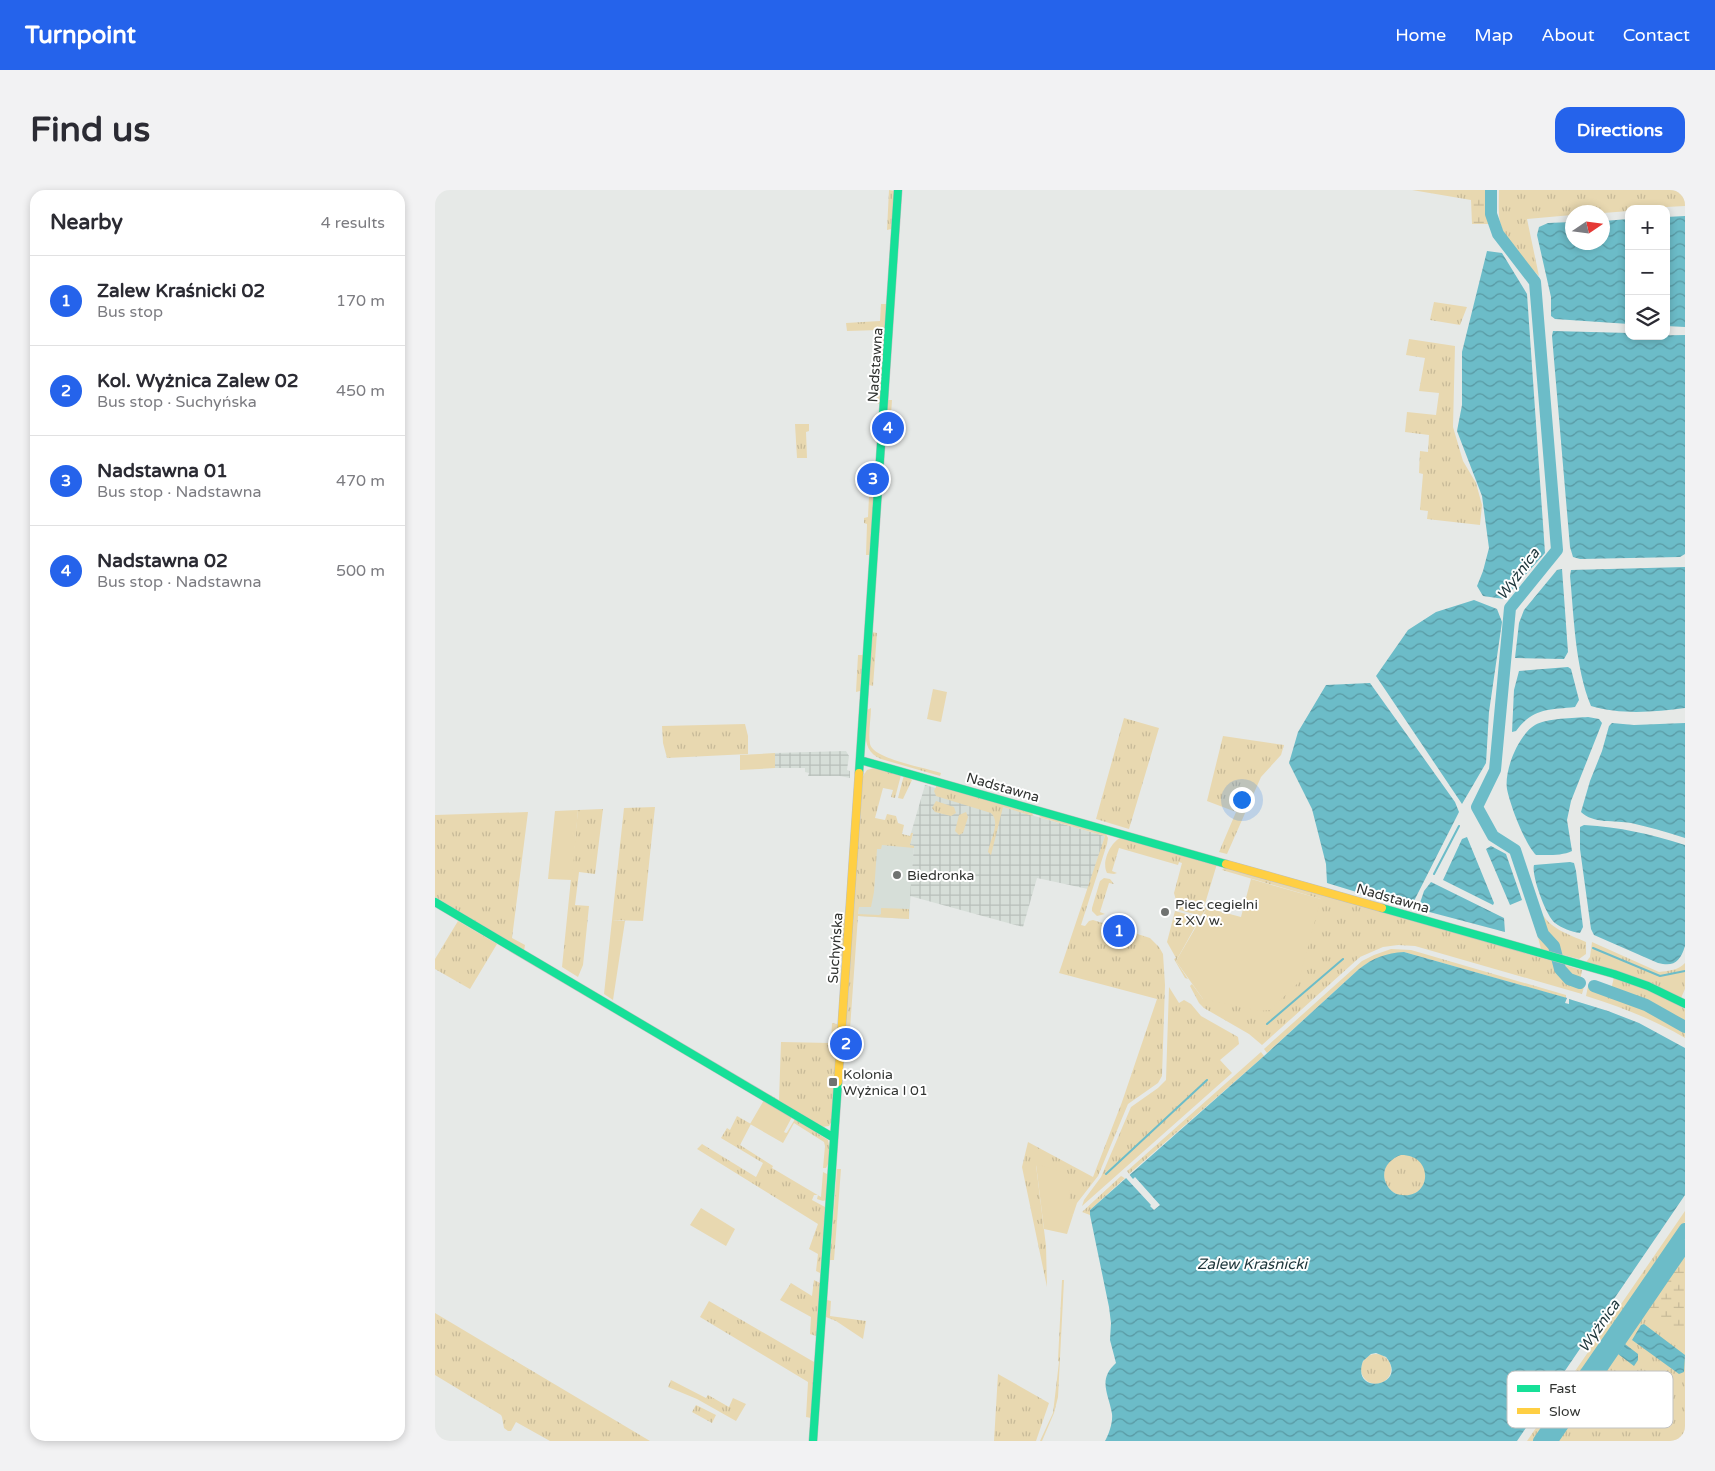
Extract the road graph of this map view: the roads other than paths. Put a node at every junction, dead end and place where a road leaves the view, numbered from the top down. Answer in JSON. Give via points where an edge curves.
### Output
{"nodes":[{"id":1,"x":898,"y":190,"type":"edge"},
{"id":2,"x":860,"y":760,"type":"junction"},
{"id":3,"x":435,"y":902,"type":"edge"},
{"id":4,"x":1685,"y":1004,"type":"edge"},
{"id":5,"x":834,"y":1138,"type":"junction"},
{"id":6,"x":813,"y":1441,"type":"edge"}],
"edges":[{"from":1,"to":2,"type":"street","name":"Nadstawna"},
{"from":2,"to":4,"type":"street","name":"Nadstawna","via":[[1566,960],[1633,980]]},
{"from":2,"to":5,"type":"street","name":"Suchyńska"},
{"from":3,"to":5,"type":"street"},
{"from":5,"to":6,"type":"street","name":"Suchyńska"}]}
